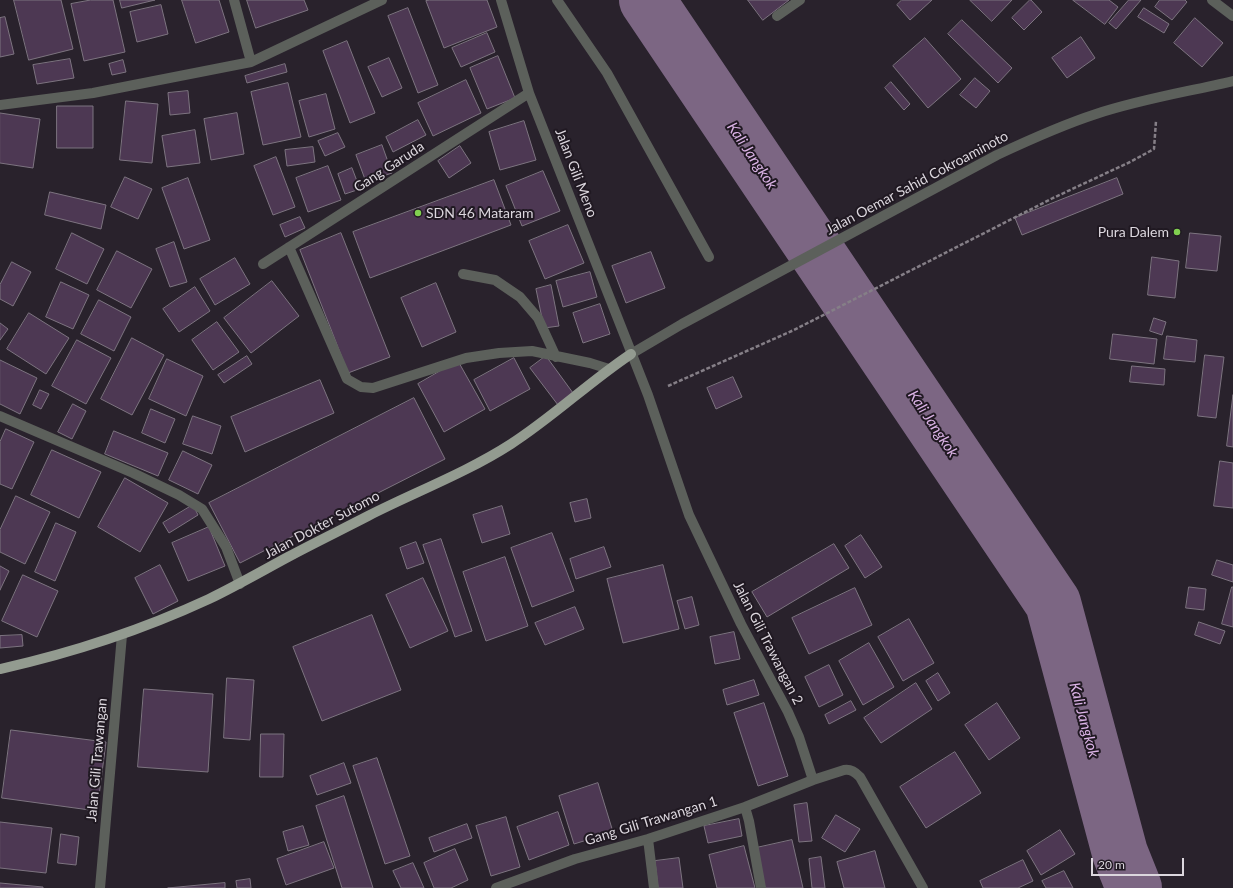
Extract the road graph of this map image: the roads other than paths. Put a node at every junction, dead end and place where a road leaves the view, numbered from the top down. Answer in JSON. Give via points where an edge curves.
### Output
{"nodes":[{"id":1,"x":234,"y":0,"type":"edge"},
{"id":2,"x":382,"y":0,"type":"edge"},
{"id":3,"x":501,"y":0,"type":"edge"},
{"id":4,"x":557,"y":0,"type":"edge"},
{"id":5,"x":800,"y":0,"type":"edge"},
{"id":6,"x":1212,"y":0,"type":"edge"},
{"id":7,"x":777,"y":16,"type":"dead end"},
{"id":8,"x":1233,"y":16,"type":"edge"},
{"id":9,"x":251,"y":62,"type":"junction"},
{"id":10,"x":1233,"y":81,"type":"edge"},
{"id":11,"x":530,"y":93,"type":"junction"},
{"id":12,"x":0,"y":105,"type":"edge"},
{"id":13,"x":289,"y":247,"type":"junction"},
{"id":14,"x":709,"y":257,"type":"dead end"},
{"id":15,"x":263,"y":264,"type":"dead end"},
{"id":16,"x":463,"y":274,"type":"dead end"},
{"id":17,"x":631,"y":354,"type":"junction"},
{"id":18,"x":556,"y":357,"type":"junction"},
{"id":19,"x":608,"y":369,"type":"junction"},
{"id":20,"x":0,"y":416,"type":"edge"},
{"id":21,"x":240,"y":584,"type":"junction"},
{"id":22,"x":122,"y":635,"type":"junction"},
{"id":23,"x":0,"y":669,"type":"edge"},
{"id":24,"x":813,"y":780,"type":"junction"},
{"id":25,"x":745,"y":807,"type":"junction"},
{"id":26,"x":648,"y":839,"type":"junction"},
{"id":27,"x":518,"y":884,"type":"edge"},
{"id":28,"x":100,"y":888,"type":"edge"},
{"id":29,"x":496,"y":888,"type":"edge"},
{"id":30,"x":654,"y":888,"type":"edge"},
{"id":31,"x":761,"y":888,"type":"edge"},
{"id":32,"x":923,"y":888,"type":"edge"}],
"edges":[{"from":1,"to":9,"type":"street"},
{"from":2,"to":9,"type":"street"},
{"from":3,"to":11,"type":"street","name":"Jalan Gili Meno"},
{"from":4,"to":14,"type":"street","via":[[607,73]]},
{"from":5,"to":7,"type":"street"},
{"from":6,"to":8,"type":"street"},
{"from":9,"to":12,"type":"street","via":[[93,93]]},
{"from":10,"to":17,"type":"street","name":"Jalan Oemar Sahid Cokroaminoto","via":[[1096,114],[1041,134],[997,155],[682,324]]},
{"from":11,"to":13,"type":"street","name":"Gang Garuda"},
{"from":11,"to":17,"type":"street","name":"Jalan Gili Meno"},
{"from":13,"to":15,"type":"street","name":"Gang Garuda"},
{"from":13,"to":18,"type":"street","via":[[347,379],[361,387],[374,388],[466,358],[532,351]]},
{"from":16,"to":18,"type":"street","via":[[495,280],[520,297],[538,318]]},
{"from":17,"to":19,"type":"main road","name":"Jalan Dokter Sutomo"},
{"from":17,"to":24,"type":"street","name":"Jalan Gili Trawangan 2","via":[[648,395],[689,515],[790,718]]},
{"from":18,"to":19,"type":"street"},
{"from":19,"to":21,"type":"main road","name":"Jalan Dokter Sutomo","via":[[533,430],[488,458],[373,513]]},
{"from":20,"to":21,"type":"street","via":[[133,473],[202,509],[226,547]]},
{"from":21,"to":22,"type":"main road","name":"Jalan Dokter Sutomo"},
{"from":22,"to":23,"type":"main road","name":"Jalan Dokter Sutomo","via":[[60,655]]},
{"from":22,"to":28,"type":"street","name":"Jalan Gili Trawangan"},
{"from":24,"to":25,"type":"street","name":"Gang Gili Trawangan 1"},
{"from":24,"to":32,"type":"street","via":[[844,770],[856,773]]},
{"from":25,"to":26,"type":"street","name":"Gang Gili Trawangan 1"},
{"from":25,"to":31,"type":"street"},
{"from":26,"to":27,"type":"street","name":"Gang Gili Trawangan 1","via":[[575,859]]},
{"from":26,"to":30,"type":"street"},
{"from":27,"to":29,"type":"street","name":"Gang Gili Trawangan 1"}]}
